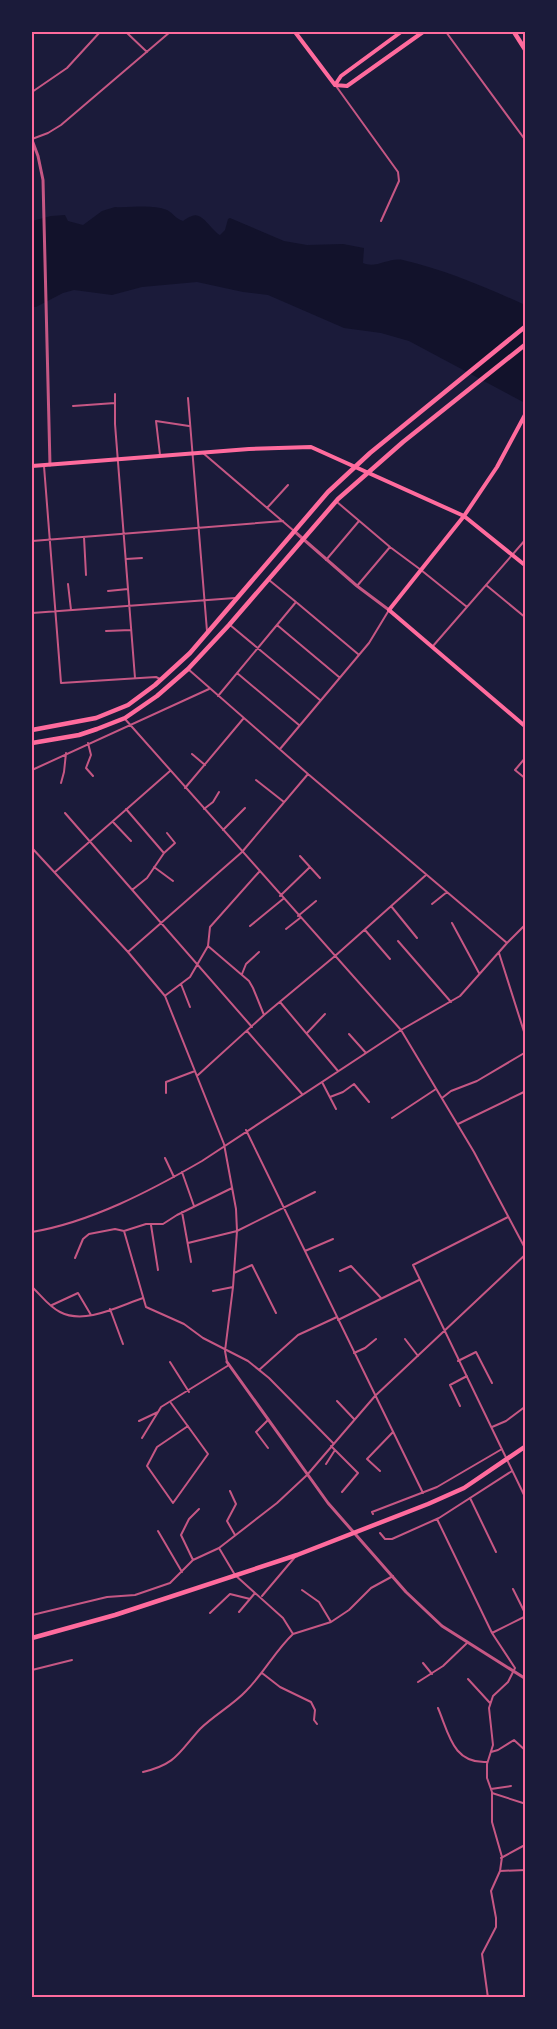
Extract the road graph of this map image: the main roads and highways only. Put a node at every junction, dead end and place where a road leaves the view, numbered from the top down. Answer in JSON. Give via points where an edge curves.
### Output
{"nodes":[{"id":1,"x":295,"y":32,"type":"edge"},
{"id":2,"x":401,"y":32,"type":"edge"},
{"id":3,"x":423,"y":32,"type":"edge"},
{"id":4,"x":514,"y":32,"type":"edge"},
{"id":5,"x":525,"y":51,"type":"edge"},
{"id":6,"x":335,"y":85,"type":"junction"},
{"id":7,"x":525,"y":326,"type":"edge"},
{"id":8,"x":525,"y":344,"type":"edge"},
{"id":9,"x":525,"y":413,"type":"edge"},
{"id":10,"x":32,"y":466,"type":"edge"},
{"id":11,"x":464,"y":516,"type":"junction"},
{"id":12,"x":525,"y":566,"type":"edge"},
{"id":13,"x":525,"y":727,"type":"edge"},
{"id":14,"x":32,"y":730,"type":"edge"},
{"id":15,"x":32,"y":743,"type":"edge"},
{"id":16,"x":525,"y":1446,"type":"edge"},
{"id":17,"x":32,"y":1638,"type":"edge"}],
"edges":[{"from":1,"to":6,"type":"main road"},
{"from":2,"to":6,"type":"main road","via":[[341,76]]},
{"from":3,"to":6,"type":"main road","via":[[347,86]]},
{"from":4,"to":5,"type":"highway"},
{"from":7,"to":14,"type":"highway","via":[[394,432],[328,492],[207,633],[161,680],[128,705],[113,711]]},
{"from":8,"to":15,"type":"highway","via":[[336,501],[230,624],[157,696],[125,718],[79,735]]},
{"from":9,"to":11,"type":"main road","via":[[497,467]]},
{"from":10,"to":11,"type":"main road","via":[[311,447]]},
{"from":11,"to":12,"type":"main road"},
{"from":11,"to":13,"type":"main road","via":[[389,610]]},
{"from":16,"to":17,"type":"highway","via":[[451,1495],[297,1555]]}]}
